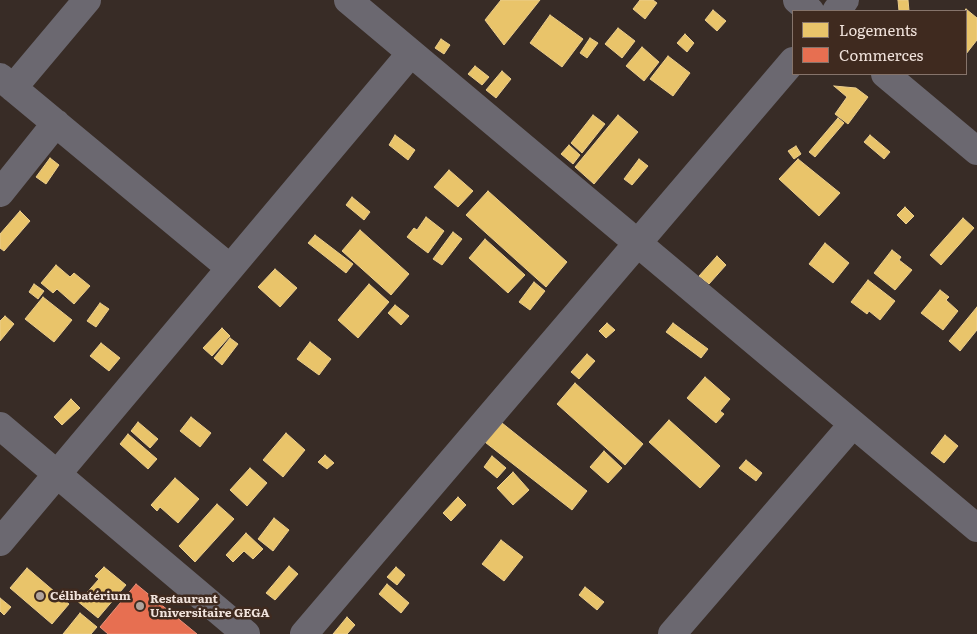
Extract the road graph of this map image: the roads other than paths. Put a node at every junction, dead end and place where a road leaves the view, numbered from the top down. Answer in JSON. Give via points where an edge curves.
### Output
{"nodes":[{"id":1,"x":87,"y":0,"type":"edge"},
{"id":2,"x":348,"y":0,"type":"edge"},
{"id":3,"x":797,"y":0,"type":"edge"},
{"id":4,"x":845,"y":0,"type":"edge"},
{"id":5,"x":809,"y":10,"type":"edge"},
{"id":6,"x":837,"y":10,"type":"edge"},
{"id":7,"x":411,"y":53,"type":"junction"},
{"id":8,"x":792,"y":62,"type":"edge"},
{"id":9,"x":886,"y":75,"type":"edge"},
{"id":10,"x":6,"y":82,"type":"edge"},
{"id":11,"x":56,"y":124,"type":"junction"},
{"id":12,"x":977,"y":151,"type":"edge"},
{"id":13,"x":0,"y":193,"type":"edge"},
{"id":14,"x":638,"y":243,"type":"junction"},
{"id":15,"x":230,"y":268,"type":"junction"},
{"id":16,"x":854,"y":424,"type":"junction"},
{"id":17,"x":0,"y":426,"type":"edge"},
{"id":18,"x":57,"y":474,"type":"junction"},
{"id":19,"x":977,"y":528,"type":"edge"},
{"id":20,"x":0,"y":542,"type":"edge"},
{"id":21,"x":673,"y":633,"type":"edge"},
{"id":22,"x":246,"y":634,"type":"edge"},
{"id":23,"x":304,"y":634,"type":"edge"}],
"edges":[{"from":1,"to":10,"type":"street"},
{"from":2,"to":7,"type":"street"},
{"from":3,"to":5,"type":"street"},
{"from":4,"to":6,"type":"street"},
{"from":7,"to":14,"type":"street"},
{"from":7,"to":15,"type":"street"},
{"from":8,"to":14,"type":"street"},
{"from":9,"to":12,"type":"street"},
{"from":10,"to":11,"type":"street"},
{"from":11,"to":13,"type":"street"},
{"from":11,"to":15,"type":"street"},
{"from":14,"to":16,"type":"street"},
{"from":14,"to":23,"type":"street"},
{"from":15,"to":18,"type":"street"},
{"from":16,"to":19,"type":"street"},
{"from":16,"to":21,"type":"street"},
{"from":17,"to":18,"type":"street"},
{"from":18,"to":20,"type":"street"},
{"from":18,"to":22,"type":"street"}]}
